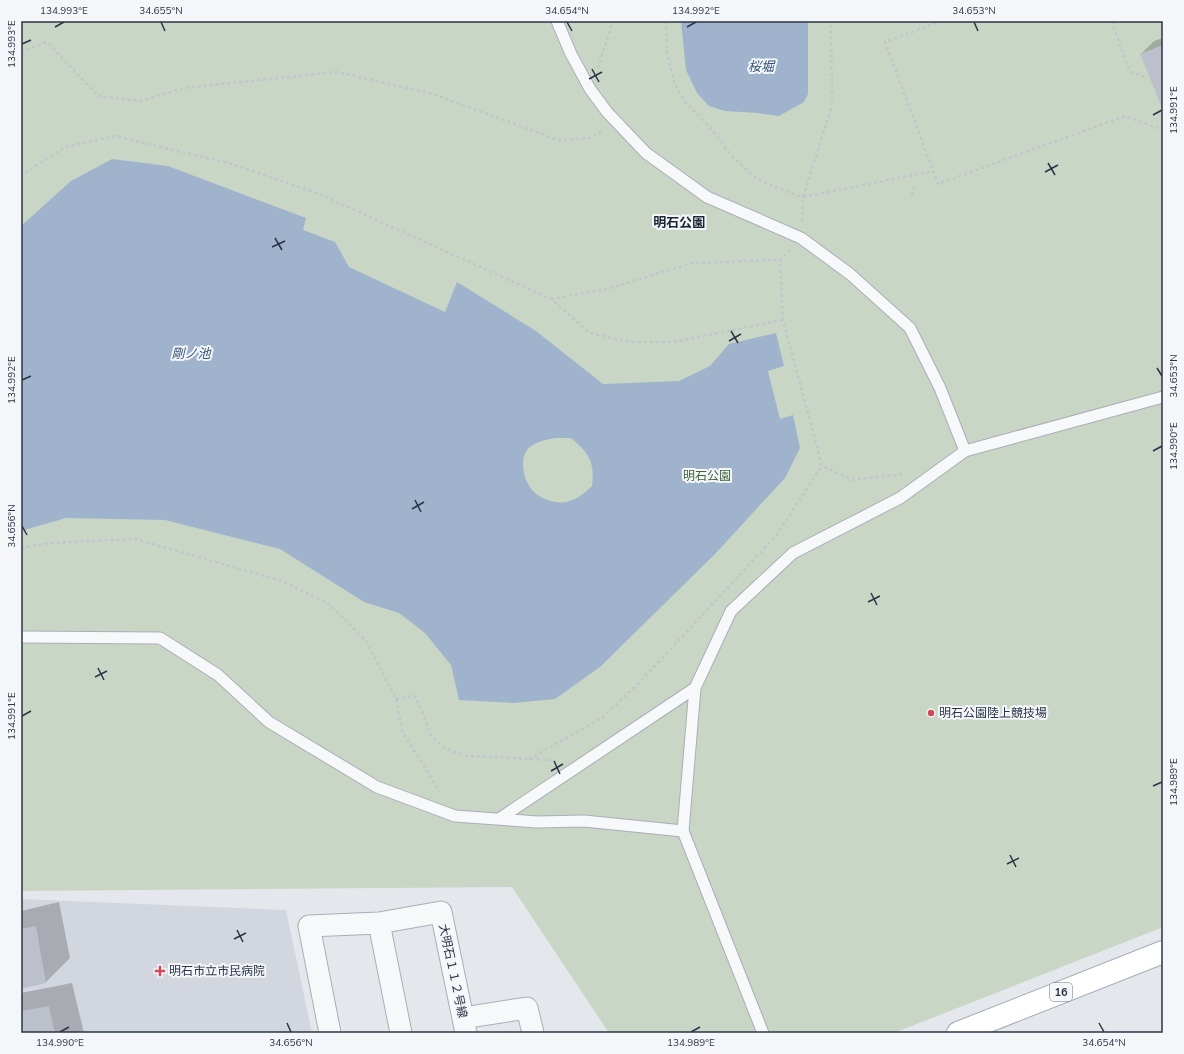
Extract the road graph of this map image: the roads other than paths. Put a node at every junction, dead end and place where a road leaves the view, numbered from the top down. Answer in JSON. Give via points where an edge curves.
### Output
{"nodes":[{"id":1,"x":557,"y":21,"type":"edge"},
{"id":2,"x":1163,"y":397,"type":"edge"},
{"id":3,"x":965,"y":451,"type":"junction"},
{"id":4,"x":21,"y":637,"type":"edge"},
{"id":5,"x":695,"y":688,"type":"junction"},
{"id":6,"x":499,"y":819,"type":"junction"},
{"id":7,"x":683,"y":831,"type":"junction"},
{"id":8,"x":379,"y":923,"type":"junction"},
{"id":9,"x":1163,"y":952,"type":"edge"},
{"id":10,"x":465,"y":1025,"type":"edge"},
{"id":11,"x":330,"y":1033,"type":"edge"},
{"id":12,"x":401,"y":1033,"type":"edge"},
{"id":13,"x":533,"y":1033,"type":"edge"},
{"id":14,"x":763,"y":1033,"type":"edge"},
{"id":15,"x":958,"y":1033,"type":"edge"}],
"edges":[{"from":1,"to":3,"type":"lane","via":[[590,89],[606,112],[646,153],[707,197],[801,238],[850,274],[910,328],[940,388]]},
{"from":2,"to":3,"type":"lane"},
{"from":3,"to":5,"type":"lane","via":[[900,498],[793,553],[731,611]]},
{"from":4,"to":6,"type":"lane","via":[[160,638],[218,675],[269,722],[377,787],[455,816]]},
{"from":5,"to":6,"type":"lane"},
{"from":5,"to":7,"type":"lane"},
{"from":6,"to":7,"type":"lane","via":[[537,822],[584,821]]},
{"from":7,"to":14,"type":"lane"},
{"from":8,"to":10,"type":"street","name":"大明石１１２号線","via":[[441,912]]},
{"from":8,"to":11,"type":"street","name":"大明石１１２号線","via":[[309,926]]},
{"from":8,"to":12,"type":"street"},
{"from":9,"to":15,"type":"main road","number":"16"},
{"from":10,"to":13,"type":"street","via":[[527,1008]]}]}
